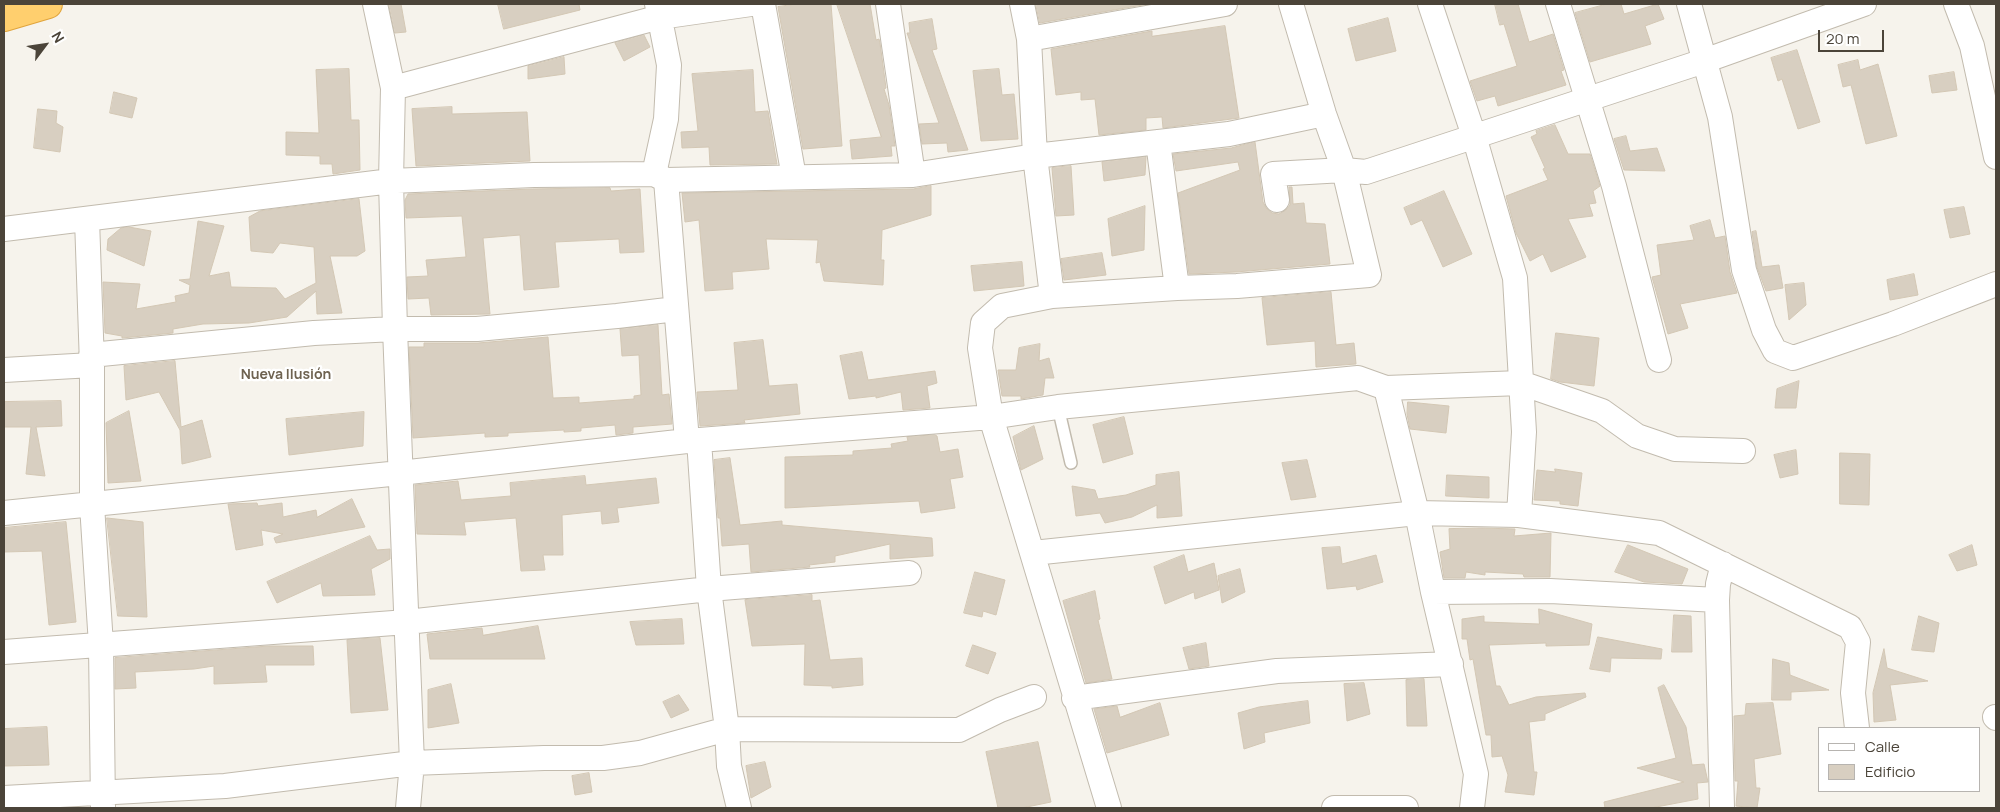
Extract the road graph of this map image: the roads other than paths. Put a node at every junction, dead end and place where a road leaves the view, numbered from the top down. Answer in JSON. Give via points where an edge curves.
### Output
{"nodes":[{"id":1,"x":48,"y":4,"type":"edge"},
{"id":2,"x":375,"y":4,"type":"edge"},
{"id":3,"x":751,"y":4,"type":"edge"},
{"id":4,"x":763,"y":4,"type":"edge"},
{"id":5,"x":888,"y":4,"type":"edge"},
{"id":6,"x":1022,"y":4,"type":"edge"},
{"id":7,"x":1225,"y":4,"type":"edge"},
{"id":8,"x":1291,"y":4,"type":"edge"},
{"id":9,"x":1430,"y":4,"type":"edge"},
{"id":10,"x":1558,"y":4,"type":"edge"},
{"id":11,"x":1689,"y":4,"type":"edge"},
{"id":12,"x":1864,"y":4,"type":"edge"},
{"id":13,"x":1956,"y":4,"type":"edge"},
{"id":14,"x":659,"y":10,"type":"edge"},
{"id":15,"x":1160,"y":10,"type":"edge"},
{"id":16,"x":1825,"y":10,"type":"edge"},
{"id":17,"x":4,"y":17,"type":"edge"},
{"id":18,"x":1030,"y":38,"type":"junction"},
{"id":19,"x":1704,"y":61,"type":"junction"},
{"id":20,"x":393,"y":88,"type":"junction"},
{"id":21,"x":1586,"y":99,"type":"junction"},
{"id":22,"x":1324,"y":114,"type":"junction"},
{"id":23,"x":1474,"y":136,"type":"junction"},
{"id":24,"x":1158,"y":142,"type":"junction"},
{"id":25,"x":1034,"y":156,"type":"junction"},
{"id":26,"x":1996,"y":157,"type":"edge"},
{"id":27,"x":1344,"y":170,"type":"junction"},
{"id":28,"x":913,"y":175,"type":"junction"},
{"id":29,"x":660,"y":177,"type":"junction"},
{"id":30,"x":794,"y":177,"type":"junction"},
{"id":31,"x":391,"y":181,"type":"junction"},
{"id":32,"x":1277,"y":200,"type":"dead end"},
{"id":33,"x":86,"y":219,"type":"junction"},
{"id":34,"x":4,"y":229,"type":"edge"},
{"id":35,"x":1996,"y":284,"type":"edge"},
{"id":36,"x":1177,"y":288,"type":"junction"},
{"id":37,"x":1052,"y":296,"type":"junction"},
{"id":38,"x":676,"y":308,"type":"junction"},
{"id":39,"x":395,"y":329,"type":"junction"},
{"id":40,"x":91,"y":360,"type":"junction"},
{"id":41,"x":1658,"y":360,"type":"dead end"},
{"id":42,"x":4,"y":370,"type":"edge"},
{"id":43,"x":1521,"y":383,"type":"junction"},
{"id":44,"x":1386,"y":388,"type":"junction"},
{"id":45,"x":1058,"y":407,"type":"junction"},
{"id":46,"x":991,"y":417,"type":"junction"},
{"id":47,"x":693,"y":441,"type":"junction"},
{"id":48,"x":1743,"y":451,"type":"dead end"},
{"id":49,"x":1070,"y":463,"type":"dead end"},
{"id":50,"x":400,"y":474,"type":"junction"},
{"id":51,"x":92,"y":505,"type":"junction"},
{"id":52,"x":4,"y":512,"type":"edge"},
{"id":53,"x":1417,"y":513,"type":"junction"},
{"id":54,"x":1519,"y":515,"type":"junction"},
{"id":55,"x":1033,"y":553,"type":"junction"},
{"id":56,"x":1723,"y":564,"type":"junction"},
{"id":57,"x":909,"y":573,"type":"dead end"},
{"id":58,"x":709,"y":589,"type":"junction"},
{"id":59,"x":1433,"y":592,"type":"junction"},
{"id":60,"x":1716,"y":600,"type":"junction"},
{"id":61,"x":406,"y":622,"type":"junction"},
{"id":62,"x":101,"y":645,"type":"junction"},
{"id":63,"x":4,"y":652,"type":"edge"},
{"id":64,"x":1451,"y":664,"type":"junction"},
{"id":65,"x":1034,"y":697,"type":"dead end"},
{"id":66,"x":1074,"y":698,"type":"junction"},
{"id":67,"x":1857,"y":727,"type":"edge"},
{"id":68,"x":727,"y":729,"type":"junction"},
{"id":69,"x":412,"y":763,"type":"junction"},
{"id":70,"x":4,"y":798,"type":"edge"},
{"id":71,"x":103,"y":800,"type":"edge"},
{"id":72,"x":408,"y":808,"type":"edge"},
{"id":73,"x":739,"y":808,"type":"edge"},
{"id":74,"x":1109,"y":808,"type":"edge"},
{"id":75,"x":1334,"y":808,"type":"edge"},
{"id":76,"x":1406,"y":808,"type":"edge"},
{"id":77,"x":1472,"y":808,"type":"edge"},
{"id":78,"x":1722,"y":808,"type":"edge"}],
"edges":[{"from":1,"to":17,"type":"highway"},
{"from":2,"to":20,"type":"street"},
{"from":3,"to":14,"type":"street"},
{"from":4,"to":30,"type":"street"},
{"from":5,"to":28,"type":"street"},
{"from":6,"to":18,"type":"street"},
{"from":7,"to":15,"type":"street"},
{"from":8,"to":22,"type":"street"},
{"from":9,"to":23,"type":"street"},
{"from":10,"to":21,"type":"street"},
{"from":11,"to":19,"type":"street"},
{"from":12,"to":16,"type":"street"},
{"from":13,"to":26,"type":"street","via":[[1972,46]]},
{"from":14,"to":20,"type":"street"},
{"from":14,"to":29,"type":"street","via":[[669,65]]},
{"from":15,"to":18,"type":"street"},
{"from":16,"to":19,"type":"street"},
{"from":18,"to":25,"type":"street"},
{"from":19,"to":21,"type":"street"},
{"from":19,"to":35,"type":"street","via":[[1720,117],[1744,270],[1764,330],[1775,351],[1793,358]]},
{"from":20,"to":31,"type":"street"},
{"from":21,"to":23,"type":"street"},
{"from":21,"to":41,"type":"street","via":[[1614,186]]},
{"from":22,"to":24,"type":"street","via":[[1229,134]]},
{"from":22,"to":27,"type":"street"},
{"from":23,"to":27,"type":"street","via":[[1366,172]]},
{"from":23,"to":43,"type":"street","via":[[1515,278]]},
{"from":24,"to":25,"type":"street"},
{"from":24,"to":36,"type":"street"},
{"from":25,"to":28,"type":"street"},
{"from":25,"to":37,"type":"street"},
{"from":27,"to":32,"type":"street","via":[[1273,174]]},
{"from":27,"to":36,"type":"street","via":[[1369,275]]},
{"from":28,"to":30,"type":"street"},
{"from":29,"to":30,"type":"street"},
{"from":29,"to":31,"type":"street","via":[[534,175]]},
{"from":29,"to":38,"type":"street"},
{"from":31,"to":33,"type":"street"},
{"from":31,"to":39,"type":"street"},
{"from":33,"to":34,"type":"street"},
{"from":33,"to":40,"type":"street"},
{"from":36,"to":37,"type":"street"},
{"from":37,"to":46,"type":"street","via":[[1002,306],[983,323],[980,348]]},
{"from":38,"to":39,"type":"street","via":[[477,328]]},
{"from":38,"to":47,"type":"street"},
{"from":39,"to":40,"type":"street","via":[[314,334]]},
{"from":39,"to":50,"type":"street"},
{"from":40,"to":42,"type":"street"},
{"from":40,"to":51,"type":"street"},
{"from":43,"to":44,"type":"street"},
{"from":43,"to":48,"type":"street","via":[[1602,411],[1637,436],[1675,449]]},
{"from":43,"to":54,"type":"street","via":[[1524,432]]},
{"from":44,"to":45,"type":"street","via":[[1358,378]]},
{"from":44,"to":53,"type":"street"},
{"from":45,"to":46,"type":"street"},
{"from":45,"to":49,"type":"lane"},
{"from":46,"to":47,"type":"street"},
{"from":46,"to":55,"type":"street"},
{"from":47,"to":50,"type":"street"},
{"from":47,"to":58,"type":"street"},
{"from":50,"to":51,"type":"street"},
{"from":50,"to":61,"type":"street"},
{"from":51,"to":52,"type":"street"},
{"from":51,"to":62,"type":"street"},
{"from":53,"to":54,"type":"street"},
{"from":53,"to":55,"type":"street"},
{"from":53,"to":59,"type":"street"},
{"from":54,"to":56,"type":"street","via":[[1659,533]]},
{"from":55,"to":66,"type":"street"},
{"from":56,"to":60,"type":"street"},
{"from":56,"to":67,"type":"street","via":[[1850,627],[1858,642],[1854,693]]},
{"from":57,"to":58,"type":"street"},
{"from":58,"to":61,"type":"street"},
{"from":58,"to":68,"type":"street"},
{"from":59,"to":60,"type":"street","via":[[1550,591]]},
{"from":59,"to":64,"type":"street"},
{"from":60,"to":78,"type":"street"},
{"from":61,"to":62,"type":"street"},
{"from":61,"to":69,"type":"street"},
{"from":62,"to":63,"type":"street"},
{"from":62,"to":71,"type":"street"},
{"from":64,"to":66,"type":"street","via":[[1277,671]]},
{"from":64,"to":77,"type":"street","via":[[1476,774]]},
{"from":65,"to":68,"type":"street","via":[[959,730]]},
{"from":66,"to":74,"type":"street"},
{"from":68,"to":69,"type":"street","via":[[640,752],[603,758]]},
{"from":68,"to":73,"type":"street","via":[[729,766]]},
{"from":69,"to":71,"type":"street"},
{"from":69,"to":72,"type":"street"},
{"from":70,"to":71,"type":"street"},
{"from":75,"to":76,"type":"street"}]}
